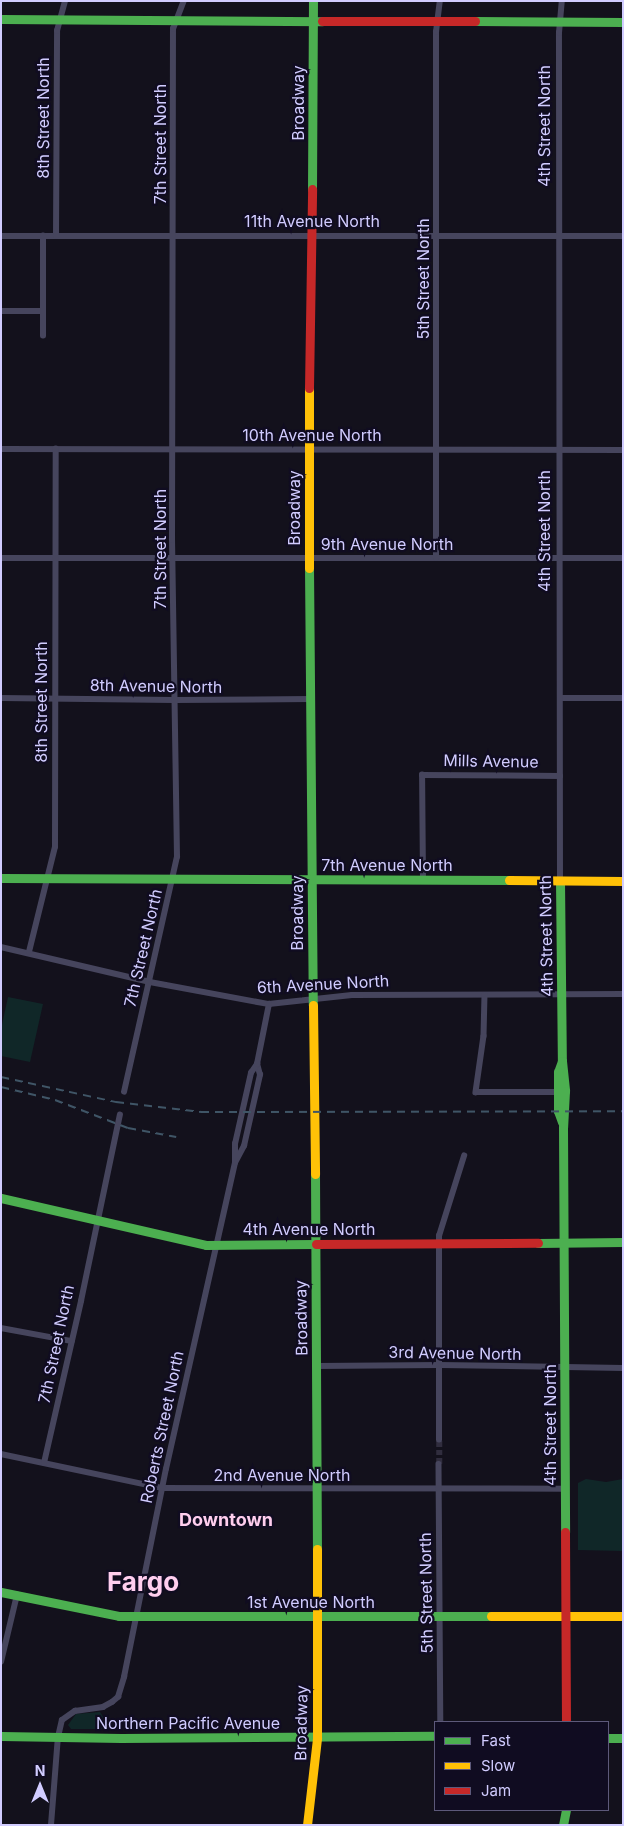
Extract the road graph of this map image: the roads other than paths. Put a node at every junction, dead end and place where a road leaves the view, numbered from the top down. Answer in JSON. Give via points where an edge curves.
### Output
{"nodes":[{"id":1,"x":65,"y":1,"type":"edge"},
{"id":2,"x":184,"y":1,"type":"edge"},
{"id":3,"x":312,"y":1,"type":"edge"},
{"id":4,"x":440,"y":1,"type":"edge"},
{"id":5,"x":562,"y":1,"type":"edge"},
{"id":6,"x":62,"y":18,"type":"junction"},
{"id":7,"x":1,"y":19,"type":"edge"},
{"id":8,"x":177,"y":19,"type":"junction"},
{"id":9,"x":313,"y":20,"type":"junction"},
{"id":10,"x":438,"y":21,"type":"junction"},
{"id":11,"x":560,"y":21,"type":"junction"},
{"id":12,"x":623,"y":22,"type":"edge"},
{"id":13,"x":173,"y":235,"type":"junction"},
{"id":14,"x":310,"y":235,"type":"junction"},
{"id":15,"x":436,"y":235,"type":"junction"},
{"id":16,"x":1,"y":236,"type":"edge"},
{"id":17,"x":43,"y":236,"type":"junction"},
{"id":18,"x":56,"y":236,"type":"junction"},
{"id":19,"x":559,"y":236,"type":"junction"},
{"id":20,"x":623,"y":236,"type":"edge"},
{"id":21,"x":1,"y":311,"type":"edge"},
{"id":22,"x":42,"y":311,"type":"junction"},
{"id":23,"x":43,"y":336,"type":"dead end"},
{"id":24,"x":174,"y":448,"type":"junction"},
{"id":25,"x":1,"y":449,"type":"edge"},
{"id":26,"x":56,"y":449,"type":"junction"},
{"id":27,"x":308,"y":450,"type":"junction"},
{"id":28,"x":436,"y":450,"type":"junction"},
{"id":29,"x":559,"y":450,"type":"junction"},
{"id":30,"x":623,"y":450,"type":"edge"},
{"id":31,"x":309,"y":557,"type":"junction"},
{"id":32,"x":1,"y":558,"type":"edge"},
{"id":33,"x":55,"y":558,"type":"junction"},
{"id":34,"x":436,"y":558,"type":"junction"},
{"id":35,"x":559,"y":558,"type":"junction"},
{"id":36,"x":623,"y":558,"type":"edge"},
{"id":37,"x":172,"y":560,"type":"junction"},
{"id":38,"x":1,"y":698,"type":"edge"},
{"id":39,"x":55,"y":698,"type":"junction"},
{"id":40,"x":560,"y":698,"type":"junction"},
{"id":41,"x":623,"y":698,"type":"edge"},
{"id":42,"x":311,"y":699,"type":"junction"},
{"id":43,"x":174,"y":700,"type":"junction"},
{"id":44,"x":560,"y":776,"type":"junction"},
{"id":45,"x":1,"y":878,"type":"edge"},
{"id":46,"x":48,"y":878,"type":"junction"},
{"id":47,"x":174,"y":878,"type":"junction"},
{"id":48,"x":312,"y":880,"type":"junction"},
{"id":49,"x":422,"y":880,"type":"junction"},
{"id":50,"x":560,"y":881,"type":"junction"},
{"id":51,"x":623,"y":881,"type":"edge"},
{"id":52,"x":1,"y":947,"type":"edge"},
{"id":53,"x":29,"y":952,"type":"junction"},
{"id":54,"x":150,"y":982,"type":"junction"},
{"id":55,"x":623,"y":994,"type":"edge"},
{"id":56,"x":485,"y":995,"type":"junction"},
{"id":57,"x":561,"y":995,"type":"junction"},
{"id":58,"x":312,"y":998,"type":"junction"},
{"id":59,"x":270,"y":1004,"type":"junction"},
{"id":60,"x":562,"y":1061,"type":"junction"},
{"id":61,"x":124,"y":1092,"type":"dead end"},
{"id":62,"x":558,"y":1092,"type":"junction"},
{"id":63,"x":120,"y":1114,"type":"dead end"},
{"id":64,"x":563,"y":1127,"type":"junction"},
{"id":65,"x":464,"y":1156,"type":"dead end"},
{"id":66,"x":1,"y":1198,"type":"edge"},
{"id":67,"x":96,"y":1221,"type":"junction"},
{"id":68,"x":564,"y":1242,"type":"junction"},
{"id":69,"x":623,"y":1242,"type":"edge"},
{"id":70,"x":315,"y":1244,"type":"junction"},
{"id":71,"x":439,"y":1244,"type":"junction"},
{"id":72,"x":217,"y":1245,"type":"junction"},
{"id":73,"x":1,"y":1328,"type":"edge"},
{"id":74,"x":72,"y":1341,"type":"junction"},
{"id":75,"x":440,"y":1365,"type":"junction"},
{"id":76,"x":317,"y":1366,"type":"junction"},
{"id":77,"x":566,"y":1367,"type":"junction"},
{"id":78,"x":623,"y":1368,"type":"edge"},
{"id":79,"x":439,"y":1440,"type":"tunnel mouth"},
{"id":80,"x":1,"y":1454,"type":"edge"},
{"id":81,"x":44,"y":1462,"type":"junction"},
{"id":82,"x":439,"y":1464,"type":"tunnel mouth"},
{"id":83,"x":162,"y":1488,"type":"junction"},
{"id":84,"x":317,"y":1488,"type":"junction"},
{"id":85,"x":438,"y":1489,"type":"junction"},
{"id":86,"x":566,"y":1489,"type":"junction"},
{"id":87,"x":1,"y":1592,"type":"edge"},
{"id":88,"x":17,"y":1595,"type":"junction"},
{"id":89,"x":440,"y":1616,"type":"junction"},
{"id":90,"x":566,"y":1616,"type":"junction"},
{"id":91,"x":623,"y":1616,"type":"edge"},
{"id":92,"x":136,"y":1617,"type":"junction"},
{"id":93,"x":317,"y":1617,"type":"junction"},
{"id":94,"x":1,"y":1662,"type":"edge"},
{"id":95,"x":441,"y":1721,"type":"edge"},
{"id":96,"x":566,"y":1721,"type":"edge"},
{"id":97,"x":1,"y":1736,"type":"edge"},
{"id":98,"x":434,"y":1736,"type":"edge"},
{"id":99,"x":58,"y":1737,"type":"junction"},
{"id":100,"x":317,"y":1738,"type":"junction"},
{"id":101,"x":609,"y":1738,"type":"edge"},
{"id":102,"x":623,"y":1738,"type":"edge"},
{"id":103,"x":566,"y":1811,"type":"edge"},
{"id":104,"x":51,"y":1825,"type":"edge"},
{"id":105,"x":307,"y":1825,"type":"edge"},
{"id":106,"x":563,"y":1825,"type":"edge"}],
"edges":[{"from":1,"to":6,"type":"street","name":"8th Street North"},
{"from":2,"to":8,"type":"street","name":"7th Street North"},
{"from":3,"to":9,"type":"street","name":"Broadway"},
{"from":4,"to":10,"type":"street","name":"5th Street North"},
{"from":5,"to":11,"type":"street","name":"4th Street North"},
{"from":6,"to":7,"type":"street"},
{"from":6,"to":8,"type":"street"},
{"from":6,"to":18,"type":"street","name":"8th Street North","via":[[57,31]]},
{"from":8,"to":9,"type":"street"},
{"from":8,"to":13,"type":"street","name":"7th Street North","via":[[174,29]]},
{"from":9,"to":10,"type":"street"},
{"from":9,"to":14,"type":"street","name":"Broadway"},
{"from":10,"to":11,"type":"street"},
{"from":10,"to":15,"type":"street","name":"5th Street North"},
{"from":11,"to":12,"type":"street"},
{"from":11,"to":19,"type":"street","name":"4th Street North"},
{"from":13,"to":14,"type":"street","name":"11th Avenue North"},
{"from":13,"to":18,"type":"street","name":"11th Avenue North"},
{"from":13,"to":24,"type":"street","name":"7th Street North"},
{"from":14,"to":15,"type":"street","name":"11th Avenue North"},
{"from":14,"to":27,"type":"street","name":"Broadway"},
{"from":15,"to":19,"type":"street","name":"11th Avenue North"},
{"from":15,"to":28,"type":"street","name":"5th Street North"},
{"from":16,"to":17,"type":"street","name":"11th Avenue North"},
{"from":17,"to":18,"type":"street","name":"11th Avenue North"},
{"from":17,"to":22,"type":"street"},
{"from":19,"to":20,"type":"street","name":"11th Avenue North"},
{"from":19,"to":29,"type":"street","name":"4th Street North"},
{"from":21,"to":22,"type":"street"},
{"from":22,"to":23,"type":"street"},
{"from":24,"to":26,"type":"street","name":"10th Avenue North"},
{"from":24,"to":27,"type":"street","name":"10th Avenue North"},
{"from":24,"to":37,"type":"street","name":"7th Street North"},
{"from":25,"to":26,"type":"street","name":"10th Avenue North"},
{"from":26,"to":33,"type":"street","name":"8th Street North"},
{"from":27,"to":28,"type":"street","name":"10th Avenue North"},
{"from":27,"to":31,"type":"street","name":"Broadway"},
{"from":28,"to":29,"type":"street","name":"10th Avenue North"},
{"from":28,"to":34,"type":"street","name":"5th Street North"},
{"from":29,"to":30,"type":"street","name":"10th Avenue North"},
{"from":29,"to":35,"type":"street","name":"4th Street North"},
{"from":31,"to":34,"type":"street","name":"9th Avenue North"},
{"from":31,"to":37,"type":"street","name":"9th Avenue North"},
{"from":31,"to":42,"type":"street","name":"Broadway"},
{"from":32,"to":33,"type":"street","name":"9th Avenue North"},
{"from":33,"to":37,"type":"street","name":"9th Avenue North"},
{"from":33,"to":39,"type":"street","name":"8th Street North"},
{"from":34,"to":35,"type":"street","name":"9th Avenue North"},
{"from":35,"to":36,"type":"street","name":"9th Avenue North"},
{"from":35,"to":40,"type":"street","name":"4th Street North"},
{"from":37,"to":43,"type":"street","name":"7th Street North"},
{"from":38,"to":39,"type":"street","name":"8th Avenue North"},
{"from":39,"to":43,"type":"street","name":"8th Avenue North"},
{"from":39,"to":46,"type":"street","name":"8th Street North","via":[[55,847]]},
{"from":40,"to":41,"type":"street"},
{"from":40,"to":44,"type":"street","name":"4th Street North"},
{"from":42,"to":43,"type":"street","name":"8th Avenue North"},
{"from":42,"to":48,"type":"street","name":"Broadway"},
{"from":43,"to":47,"type":"street","name":"7th Street North","via":[[177,857]]},
{"from":44,"to":49,"type":"street","name":"Mills Avenue","via":[[422,775]]},
{"from":44,"to":50,"type":"street","name":"4th Street North"},
{"from":45,"to":46,"type":"street","name":"7th Avenue North"},
{"from":46,"to":47,"type":"street","name":"7th Avenue North"},
{"from":46,"to":53,"type":"street","name":"8th Street North"},
{"from":47,"to":48,"type":"street","name":"7th Avenue North"},
{"from":47,"to":54,"type":"street","name":"7th Street North"},
{"from":48,"to":49,"type":"street","name":"7th Avenue North"},
{"from":48,"to":58,"type":"street","name":"Broadway"},
{"from":49,"to":50,"type":"street","name":"7th Avenue North"},
{"from":50,"to":51,"type":"street","name":"7th Avenue North"},
{"from":50,"to":57,"type":"street","name":"4th Street North"},
{"from":52,"to":53,"type":"street","name":"6th Avenue North"},
{"from":53,"to":54,"type":"street","name":"6th Avenue North"},
{"from":54,"to":59,"type":"street","name":"6th Avenue North"},
{"from":54,"to":61,"type":"street","name":"7th Street North"},
{"from":55,"to":57,"type":"street","name":"6th Avenue North"},
{"from":56,"to":57,"type":"street","name":"6th Avenue North"},
{"from":56,"to":58,"type":"street","name":"6th Avenue North"},
{"from":56,"to":62,"type":"street","via":[[484,1036],[476,1092]]},
{"from":57,"to":60,"type":"street","name":"4th Street North"},
{"from":58,"to":59,"type":"street","name":"6th Avenue North"},
{"from":58,"to":70,"type":"street","name":"Broadway"},
{"from":59,"to":72,"type":"street","name":"Roberts Street North","via":[[235,1144],[235,1163]]},
{"from":60,"to":62,"type":"street","name":"4th Street North","via":[[558,1072]]},
{"from":60,"to":64,"type":"street","name":"4th Street North"},
{"from":62,"to":64,"type":"street","name":"4th Street North","via":[[558,1111]]},
{"from":63,"to":67,"type":"street","name":"7th Street North"},
{"from":64,"to":68,"type":"street","name":"4th Street North"},
{"from":65,"to":71,"type":"street"},
{"from":66,"to":67,"type":"street","name":"4th Avenue North"},
{"from":67,"to":72,"type":"street","name":"4th Avenue North","via":[[199,1244]]},
{"from":67,"to":74,"type":"street","name":"7th Street North"},
{"from":68,"to":69,"type":"street","name":"4th Avenue North"},
{"from":68,"to":71,"type":"street","name":"4th Avenue North"},
{"from":68,"to":77,"type":"street","name":"4th Street North"},
{"from":70,"to":71,"type":"street","name":"4th Avenue North"},
{"from":70,"to":72,"type":"street","name":"4th Avenue North"},
{"from":70,"to":76,"type":"street","name":"Broadway"},
{"from":71,"to":75,"type":"street"},
{"from":72,"to":83,"type":"street","name":"Roberts Street North"},
{"from":73,"to":74,"type":"street"},
{"from":74,"to":81,"type":"street","name":"7th Street North"},
{"from":75,"to":76,"type":"street","name":"3rd Avenue North"},
{"from":75,"to":77,"type":"street","name":"3rd Avenue North"},
{"from":75,"to":79,"type":"street"},
{"from":76,"to":84,"type":"street","name":"Broadway"},
{"from":77,"to":78,"type":"street","name":"3rd Avenue North"},
{"from":77,"to":86,"type":"street","name":"4th Street North"},
{"from":80,"to":81,"type":"street","name":"2nd Avenue North"},
{"from":81,"to":83,"type":"street","name":"2nd Avenue North"},
{"from":82,"to":85,"type":"street","name":"5th Street North"},
{"from":83,"to":84,"type":"street","name":"2nd Avenue North"},
{"from":83,"to":92,"type":"street","name":"Roberts Street North"},
{"from":84,"to":85,"type":"street","name":"2nd Avenue North"},
{"from":84,"to":93,"type":"street","name":"Broadway"},
{"from":85,"to":86,"type":"street","name":"2nd Avenue North"},
{"from":85,"to":89,"type":"street","name":"5th Street North"},
{"from":86,"to":90,"type":"street","name":"4th Street North"},
{"from":87,"to":88,"type":"street","name":"1st Avenue North"},
{"from":88,"to":92,"type":"street","name":"1st Avenue North"},
{"from":88,"to":94,"type":"street"},
{"from":89,"to":90,"type":"street","name":"1st Avenue North"},
{"from":89,"to":93,"type":"street","name":"1st Avenue North"},
{"from":89,"to":95,"type":"street","name":"5th Street North"},
{"from":90,"to":91,"type":"street","name":"1st Avenue North"},
{"from":90,"to":96,"type":"street","name":"4th Street North"},
{"from":92,"to":93,"type":"street","name":"1st Avenue North"},
{"from":92,"to":99,"type":"street","name":"Roberts Street North","via":[[118,1697],[103,1708],[75,1710],[62,1720]]},
{"from":93,"to":100,"type":"street","name":"Broadway"},
{"from":97,"to":99,"type":"street","name":"Northern Pacific Avenue"},
{"from":98,"to":100,"type":"street","name":"Northern Pacific Avenue"},
{"from":99,"to":100,"type":"street","name":"Northern Pacific Avenue"},
{"from":99,"to":104,"type":"street"},
{"from":100,"to":105,"type":"street","name":"Broadway"},
{"from":101,"to":102,"type":"street"},
{"from":103,"to":106,"type":"street"}]}
